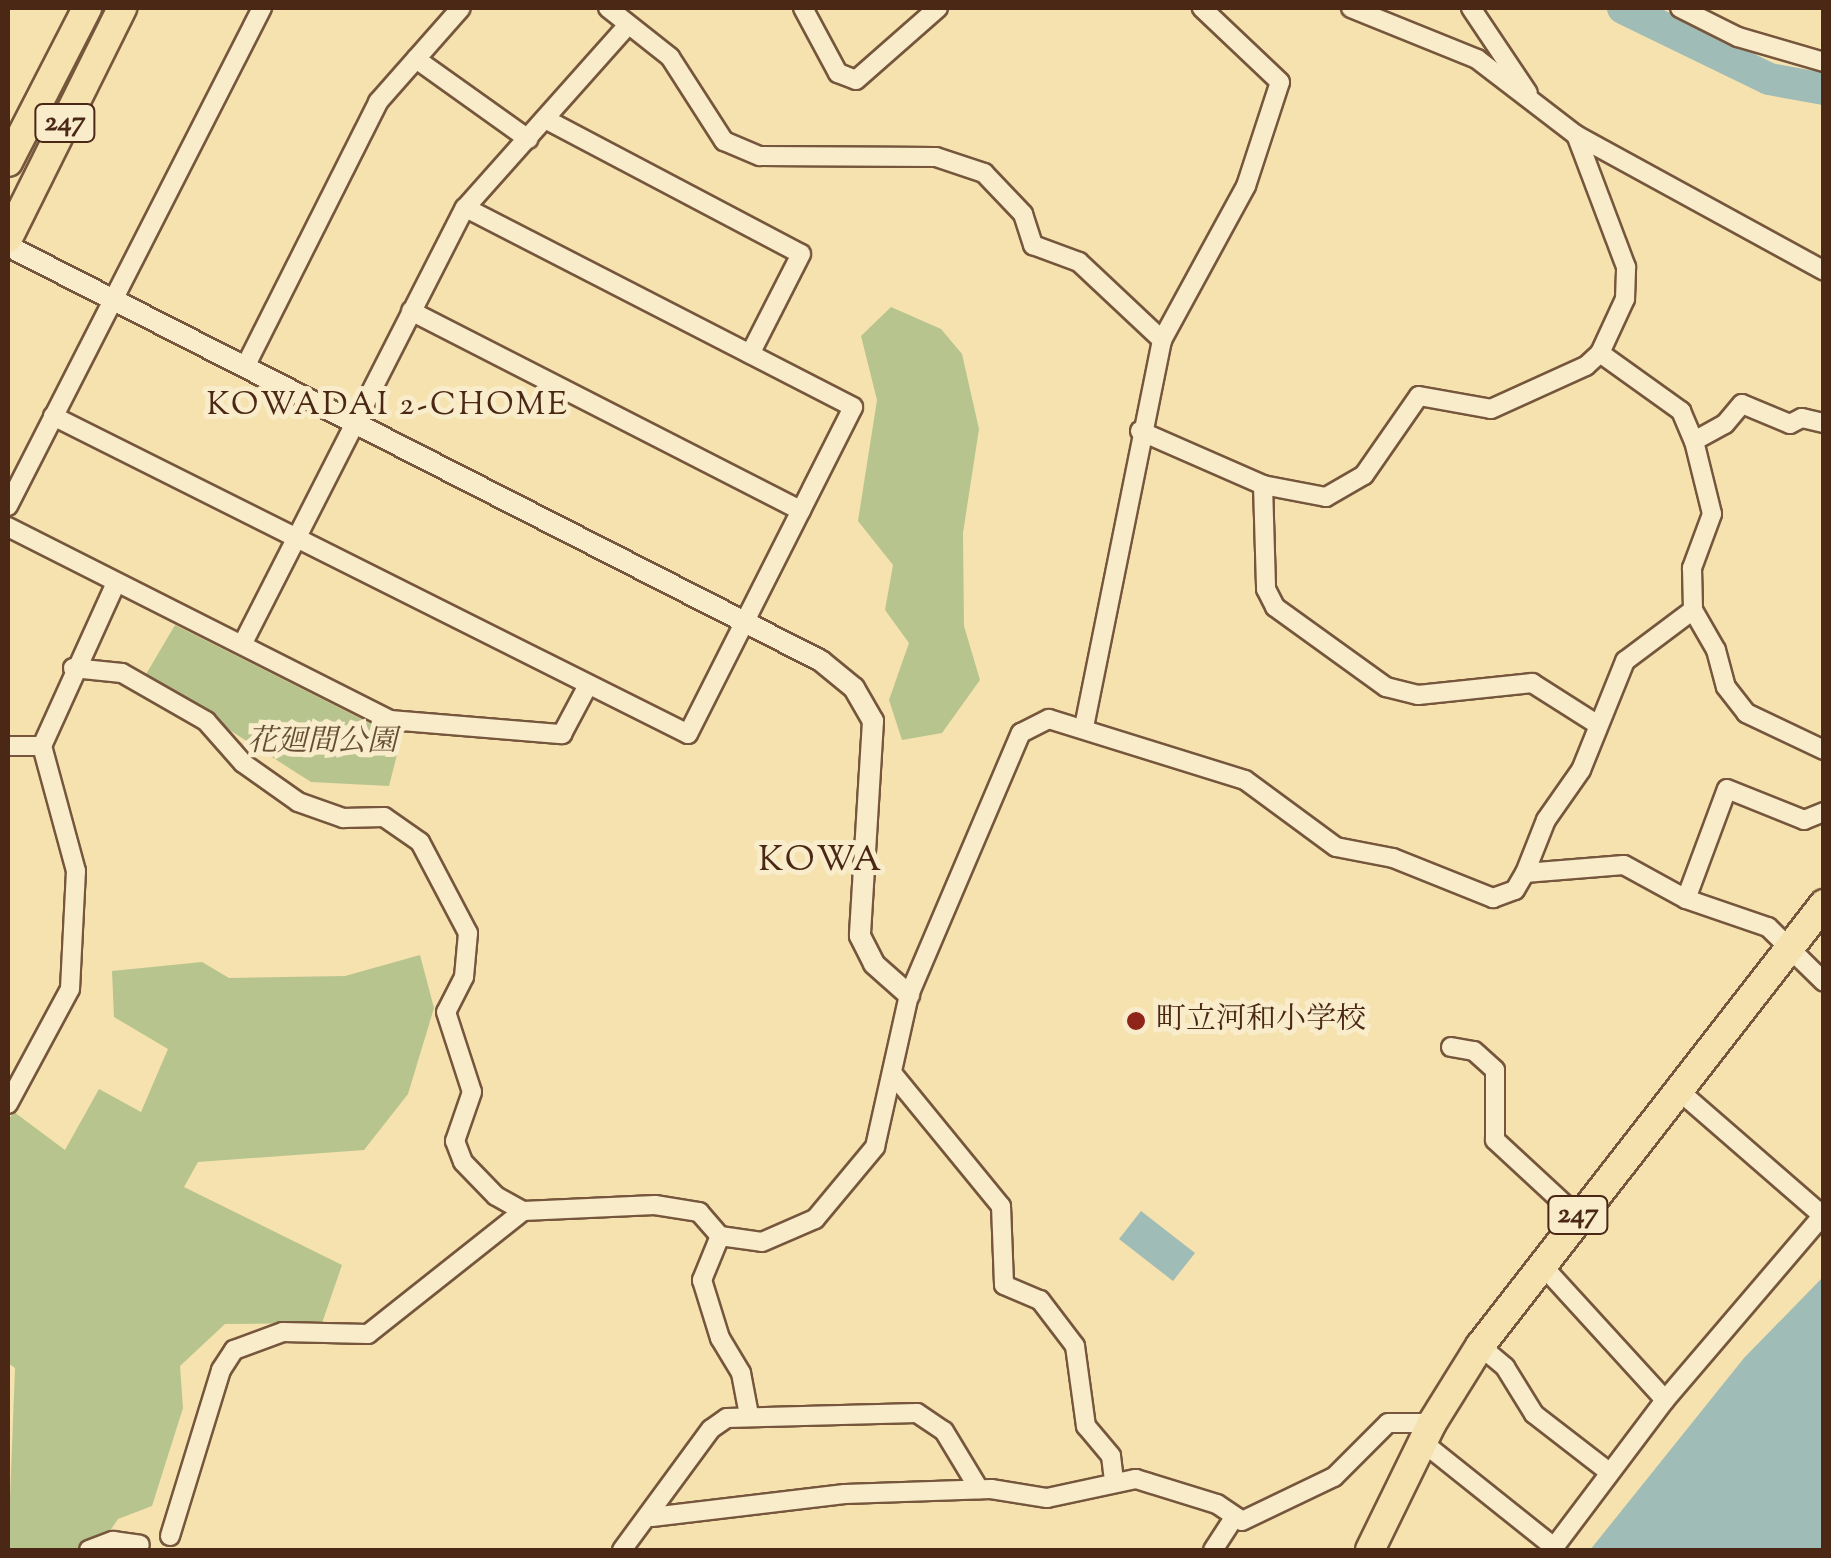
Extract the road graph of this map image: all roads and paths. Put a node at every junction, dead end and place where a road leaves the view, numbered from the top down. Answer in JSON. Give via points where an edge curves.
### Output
{"nodes":[{"id":1,"x":86,"y":8,"type":"edge"},
{"id":2,"x":122,"y":8,"type":"edge"},
{"id":3,"x":262,"y":8,"type":"edge"},
{"id":4,"x":461,"y":8,"type":"edge"},
{"id":5,"x":608,"y":8,"type":"edge"},
{"id":6,"x":804,"y":8,"type":"edge"},
{"id":7,"x":938,"y":8,"type":"edge"},
{"id":8,"x":1202,"y":8,"type":"edge"},
{"id":9,"x":1351,"y":8,"type":"edge"},
{"id":10,"x":1472,"y":8,"type":"edge"},
{"id":11,"x":1680,"y":8,"type":"edge"},
{"id":12,"x":1716,"y":15,"type":"edge"},
{"id":13,"x":628,"y":25,"type":"junction"},
{"id":14,"x":416,"y":59,"type":"junction"},
{"id":15,"x":1824,"y":62,"type":"edge"},
{"id":16,"x":1537,"y":106,"type":"junction"},
{"id":17,"x":545,"y":119,"type":"junction"},
{"id":18,"x":1576,"y":135,"type":"junction"},
{"id":19,"x":528,"y":139,"type":"junction"},
{"id":20,"x":8,"y":162,"type":"edge"},
{"id":21,"x":464,"y":208,"type":"junction"},
{"id":22,"x":8,"y":238,"type":"edge"},
{"id":23,"x":8,"y":246,"type":"edge"},
{"id":24,"x":1824,"y":272,"type":"edge"},
{"id":25,"x":114,"y":302,"type":"junction"},
{"id":26,"x":411,"y":311,"type":"junction"},
{"id":27,"x":1162,"y":340,"type":"junction"},
{"id":28,"x":1600,"y":353,"type":"junction"},
{"id":29,"x":750,"y":354,"type":"junction"},
{"id":30,"x":245,"y":367,"type":"junction"},
{"id":31,"x":53,"y":416,"type":"junction"},
{"id":32,"x":354,"y":422,"type":"junction"},
{"id":33,"x":1824,"y":423,"type":"edge"},
{"id":34,"x":1140,"y":431,"type":"junction"},
{"id":35,"x":1694,"y":442,"type":"junction"},
{"id":36,"x":1263,"y":485,"type":"junction"},
{"id":37,"x":8,"y":506,"type":"edge"},
{"id":38,"x":801,"y":511,"type":"junction"},
{"id":39,"x":8,"y":527,"type":"edge"},
{"id":40,"x":296,"y":538,"type":"junction"},
{"id":41,"x":116,"y":582,"type":"junction"},
{"id":42,"x":1693,"y":610,"type":"junction"},
{"id":43,"x":746,"y":622,"type":"junction"},
{"id":44,"x":243,"y":643,"type":"junction"},
{"id":45,"x":73,"y":668,"type":"junction"},
{"id":46,"x":588,"y":685,"type":"junction"},
{"id":47,"x":1595,"y":722,"type":"junction"},
{"id":48,"x":1084,"y":727,"type":"junction"},
{"id":49,"x":8,"y":746,"type":"edge"},
{"id":50,"x":42,"y":746,"type":"junction"},
{"id":51,"x":1824,"y":750,"type":"edge"},
{"id":52,"x":1822,"y":816,"type":"edge"},
{"id":53,"x":1525,"y":873,"type":"junction"},
{"id":54,"x":1686,"y":899,"type":"junction"},
{"id":55,"x":1824,"y":904,"type":"edge"},
{"id":56,"x":1791,"y":945,"type":"junction"},
{"id":57,"x":1824,"y":982,"type":"edge"},
{"id":58,"x":909,"y":995,"type":"junction"},
{"id":59,"x":1451,"y":1047,"type":"dead end"},
{"id":60,"x":892,"y":1073,"type":"junction"},
{"id":61,"x":1677,"y":1089,"type":"junction"},
{"id":62,"x":8,"y":1104,"type":"edge"},
{"id":63,"x":523,"y":1211,"type":"junction"},
{"id":64,"x":1823,"y":1215,"type":"edge"},
{"id":65,"x":1577,"y":1216,"type":"junction"},
{"id":66,"x":720,"y":1236,"type":"junction"},
{"id":67,"x":1541,"y":1264,"type":"junction"},
{"id":68,"x":1480,"y":1346,"type":"junction"},
{"id":69,"x":1664,"y":1400,"type":"junction"},
{"id":70,"x":750,"y":1415,"type":"junction"},
{"id":71,"x":1429,"y":1433,"type":"junction"},
{"id":72,"x":1610,"y":1472,"type":"junction"},
{"id":73,"x":1114,"y":1480,"type":"junction"},
{"id":74,"x":979,"y":1490,"type":"junction"},
{"id":75,"x":652,"y":1517,"type":"junction"},
{"id":76,"x":1234,"y":1518,"type":"junction"},
{"id":77,"x":177,"y":1543,"type":"edge"},
{"id":78,"x":136,"y":1548,"type":"edge"},
{"id":79,"x":1553,"y":1549,"type":"edge"},
{"id":80,"x":90,"y":1550,"type":"edge"},
{"id":81,"x":622,"y":1550,"type":"edge"},
{"id":82,"x":1212,"y":1550,"type":"edge"},
{"id":83,"x":1370,"y":1550,"type":"edge"}],
"edges":[{"from":1,"to":20,"type":"highway","number":"247"},
{"from":2,"to":22,"type":"highway","number":"247"},
{"from":3,"to":25,"type":"street"},
{"from":4,"to":14,"type":"street"},
{"from":5,"to":13,"type":"street"},
{"from":6,"to":7,"type":"street","via":[[838,73],[856,80]]},
{"from":8,"to":27,"type":"street","via":[[1280,82],[1246,186]]},
{"from":9,"to":16,"type":"street","via":[[1477,58]]},
{"from":10,"to":16,"type":"street"},
{"from":11,"to":12,"type":"street"},
{"from":12,"to":15,"type":"street"},
{"from":13,"to":17,"type":"street"},
{"from":13,"to":27,"type":"street","via":[[670,57],[724,141],[760,156],[936,157],[984,173],[1023,214],[1033,245],[1080,262]]},
{"from":14,"to":19,"type":"street"},
{"from":14,"to":30,"type":"street","via":[[378,102]]},
{"from":16,"to":18,"type":"street"},
{"from":17,"to":19,"type":"street"},
{"from":17,"to":29,"type":"street","via":[[801,254]]},
{"from":18,"to":24,"type":"street"},
{"from":18,"to":28,"type":"street","via":[[1626,268],[1625,299]]},
{"from":19,"to":21,"type":"street"},
{"from":21,"to":26,"type":"street"},
{"from":21,"to":29,"type":"street"},
{"from":23,"to":25,"type":"street"},
{"from":25,"to":30,"type":"street"},
{"from":25,"to":31,"type":"street"},
{"from":26,"to":32,"type":"street"},
{"from":26,"to":38,"type":"street"},
{"from":27,"to":34,"type":"street"},
{"from":28,"to":35,"type":"street","via":[[1681,411]]},
{"from":28,"to":36,"type":"street","via":[[1492,410],[1419,396],[1364,475],[1326,497]]},
{"from":29,"to":38,"type":"street","via":[[854,407]]},
{"from":30,"to":32,"type":"street"},
{"from":31,"to":37,"type":"street"},
{"from":31,"to":40,"type":"street"},
{"from":32,"to":40,"type":"street"},
{"from":32,"to":43,"type":"street"},
{"from":33,"to":35,"type":"street","via":[[1802,418],[1790,424],[1742,404],[1725,424]]},
{"from":34,"to":36,"type":"street"},
{"from":34,"to":48,"type":"street"},
{"from":35,"to":42,"type":"street","via":[[1712,514],[1692,568]]},
{"from":36,"to":47,"type":"street","via":[[1266,589],[1275,607],[1386,687],[1418,695],[1532,683]]},
{"from":38,"to":43,"type":"street"},
{"from":39,"to":41,"type":"street"},
{"from":40,"to":44,"type":"street"},
{"from":40,"to":46,"type":"street"},
{"from":41,"to":44,"type":"street"},
{"from":41,"to":45,"type":"street"},
{"from":42,"to":47,"type":"street","via":[[1625,661]]},
{"from":42,"to":51,"type":"street","via":[[1716,650],[1726,688],[1746,713]]},
{"from":43,"to":46,"type":"street","via":[[688,734]]},
{"from":43,"to":58,"type":"street","via":[[822,661],[854,688],[874,721],[860,936],[874,964]]},
{"from":44,"to":46,"type":"street","via":[[390,720],[562,734]]},
{"from":45,"to":50,"type":"street"},
{"from":45,"to":63,"type":"street","via":[[122,673],[206,721],[243,763],[298,802],[343,818],[384,817],[420,842],[468,933],[464,977],[446,1012],[472,1092],[455,1141],[463,1162],[496,1196]]},
{"from":47,"to":53,"type":"street","via":[[1581,770],[1546,820]]},
{"from":48,"to":53,"type":"street","via":[[1245,780],[1336,847],[1393,858],[1492,898],[1515,890]]},
{"from":48,"to":58,"type":"street","via":[[1049,720],[1021,733]]},
{"from":49,"to":50,"type":"street"},
{"from":50,"to":62,"type":"street","via":[[76,871],[70,989],[42,1052]]},
{"from":52,"to":54,"type":"street","via":[[1804,820],[1727,788]]},
{"from":53,"to":54,"type":"street","via":[[1624,865]]},
{"from":54,"to":56,"type":"street","via":[[1768,927]]},
{"from":55,"to":56,"type":"highway","number":"247"},
{"from":56,"to":57,"type":"street"},
{"from":56,"to":61,"type":"highway","number":"247"},
{"from":58,"to":60,"type":"street"},
{"from":59,"to":65,"type":"street","via":[[1474,1052],[1495,1070],[1495,1140]]},
{"from":60,"to":66,"type":"street","via":[[875,1147],[816,1219],[762,1242]]},
{"from":60,"to":73,"type":"street","via":[[1001,1206],[1004,1285],[1040,1300],[1076,1346],[1086,1426],[1111,1456]]},
{"from":61,"to":64,"type":"street"},
{"from":61,"to":65,"type":"highway","number":"247"},
{"from":63,"to":66,"type":"street","via":[[656,1206],[699,1212]]},
{"from":63,"to":77,"type":"street","via":[[368,1334],[283,1332],[234,1350],[221,1370]]},
{"from":64,"to":69,"type":"street"},
{"from":65,"to":67,"type":"highway","number":"247"},
{"from":66,"to":70,"type":"street","via":[[702,1280]]},
{"from":67,"to":68,"type":"highway","number":"247"},
{"from":67,"to":69,"type":"street"},
{"from":68,"to":71,"type":"highway","number":"247"},
{"from":68,"to":72,"type":"street","via":[[1505,1367],[1534,1414]]},
{"from":69,"to":72,"type":"street"},
{"from":70,"to":74,"type":"street","via":[[917,1414],[944,1431]]},
{"from":70,"to":75,"type":"street","via":[[711,1429]]},
{"from":71,"to":76,"type":"street","via":[[1388,1423],[1334,1477],[1274,1508]]},
{"from":71,"to":79,"type":"street"},
{"from":71,"to":83,"type":"highway","number":"247"},
{"from":72,"to":79,"type":"street"},
{"from":73,"to":74,"type":"street","via":[[1047,1498]]},
{"from":73,"to":76,"type":"street","via":[[1136,1479],[1200,1499]]},
{"from":74,"to":75,"type":"street","via":[[845,1494]]},
{"from":75,"to":81,"type":"street"},
{"from":76,"to":82,"type":"street"},
{"from":77,"to":78,"type":"street"},
{"from":78,"to":80,"type":"street","via":[[114,1541]]}]}
